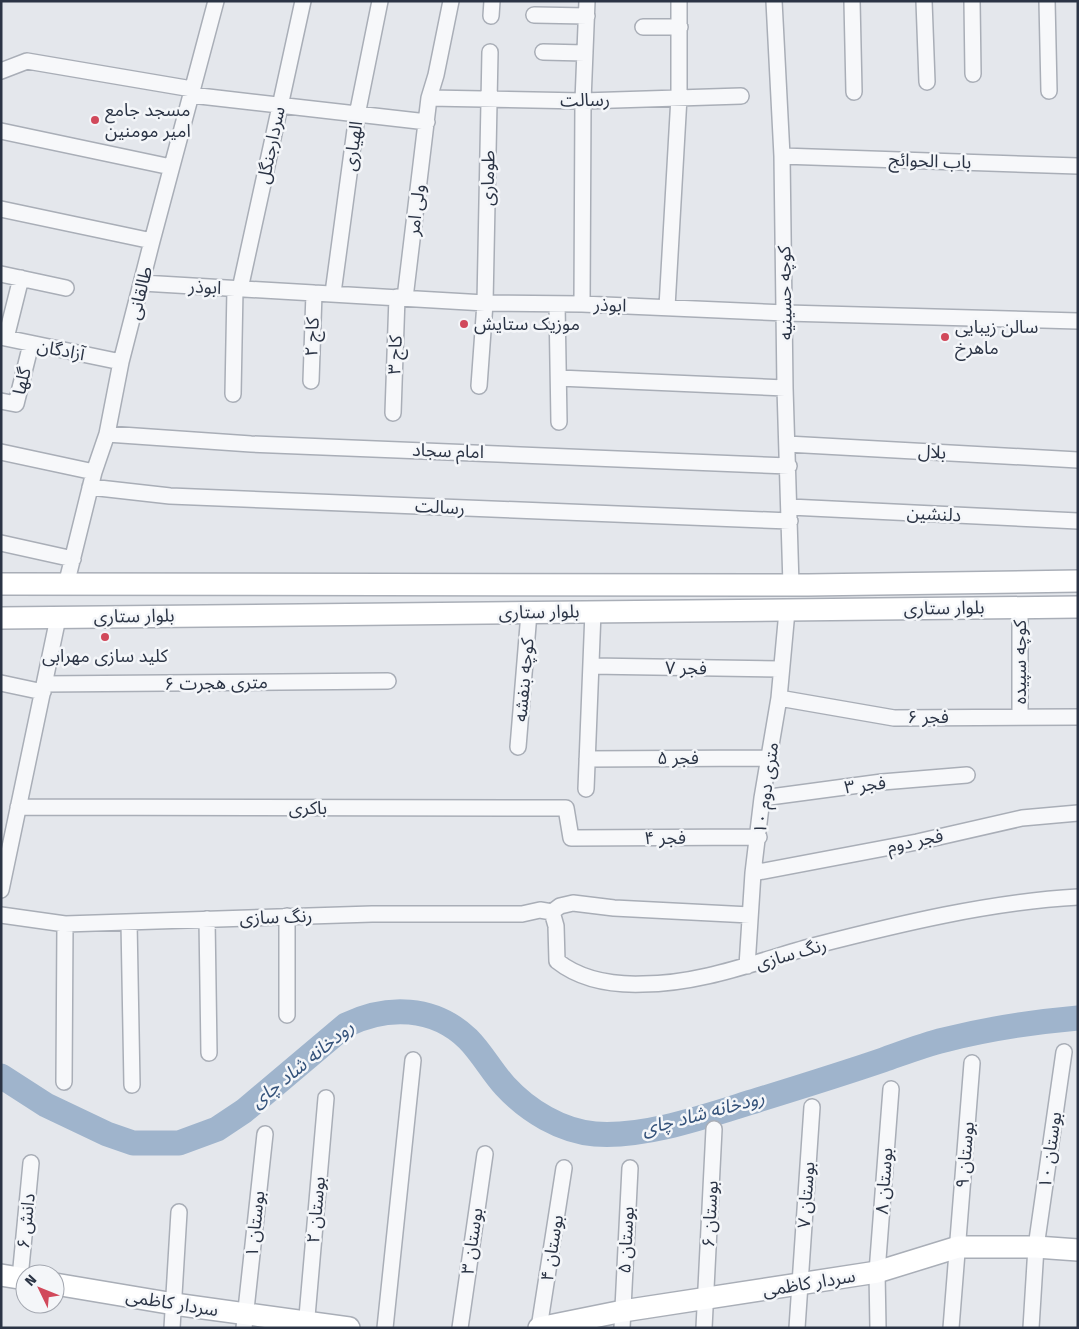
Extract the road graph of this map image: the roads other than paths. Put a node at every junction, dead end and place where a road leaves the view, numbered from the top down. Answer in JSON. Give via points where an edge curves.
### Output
{"nodes":[{"id":1,"x":216,"y":1,"type":"edge"},
{"id":2,"x":303,"y":1,"type":"edge"},
{"id":3,"x":380,"y":1,"type":"edge"},
{"id":4,"x":451,"y":1,"type":"edge"},
{"id":5,"x":679,"y":1,"type":"edge"},
{"id":6,"x":774,"y":1,"type":"edge"},
{"id":7,"x":852,"y":1,"type":"edge"},
{"id":8,"x":924,"y":1,"type":"edge"},
{"id":9,"x":972,"y":1,"type":"edge"},
{"id":10,"x":1046,"y":1,"type":"edge"},
{"id":11,"x":587,"y":9,"type":"edge"},
{"id":12,"x":534,"y":15,"type":"dead end"},
{"id":13,"x":643,"y":27,"type":"dead end"},
{"id":14,"x":680,"y":27,"type":"junction"},
{"id":15,"x":490,"y":52,"type":"dead end"},
{"id":16,"x":543,"y":52,"type":"dead end"},
{"id":17,"x":585,"y":53,"type":"junction"},
{"id":18,"x":1,"y":70,"type":"edge"},
{"id":19,"x":973,"y":74,"type":"dead end"},
{"id":20,"x":926,"y":82,"type":"dead end"},
{"id":21,"x":1049,"y":91,"type":"dead end"},
{"id":22,"x":192,"y":92,"type":"junction"},
{"id":23,"x":854,"y":92,"type":"dead end"},
{"id":24,"x":679,"y":96,"type":"junction"},
{"id":25,"x":741,"y":96,"type":"dead end"},
{"id":26,"x":429,"y":98,"type":"junction"},
{"id":27,"x":489,"y":99,"type":"junction"},
{"id":28,"x":583,"y":101,"type":"junction"},
{"id":29,"x":279,"y":106,"type":"junction"},
{"id":30,"x":357,"y":115,"type":"junction"},
{"id":31,"x":427,"y":122,"type":"junction"},
{"id":32,"x":1,"y":131,"type":"edge"},
{"id":33,"x":782,"y":156,"type":"junction"},
{"id":34,"x":171,"y":166,"type":"junction"},
{"id":35,"x":1078,"y":166,"type":"edge"},
{"id":36,"x":1,"y":209,"type":"edge"},
{"id":37,"x":152,"y":241,"type":"junction"},
{"id":38,"x":1,"y":274,"type":"edge"},
{"id":39,"x":21,"y":278,"type":"junction"},
{"id":40,"x":142,"y":283,"type":"junction"},
{"id":41,"x":66,"y":288,"type":"dead end"},
{"id":42,"x":238,"y":289,"type":"junction"},
{"id":43,"x":314,"y":293,"type":"junction"},
{"id":44,"x":333,"y":293,"type":"junction"},
{"id":45,"x":401,"y":298,"type":"junction"},
{"id":46,"x":485,"y":303,"type":"junction"},
{"id":47,"x":557,"y":304,"type":"junction"},
{"id":48,"x":582,"y":304,"type":"junction"},
{"id":49,"x":667,"y":307,"type":"junction"},
{"id":50,"x":786,"y":313,"type":"junction"},
{"id":51,"x":1078,"y":321,"type":"edge"},
{"id":52,"x":4,"y":338,"type":"edge"},
{"id":53,"x":31,"y":344,"type":"junction"},
{"id":54,"x":122,"y":362,"type":"junction"},
{"id":55,"x":559,"y":378,"type":"junction"},
{"id":56,"x":311,"y":381,"type":"dead end"},
{"id":57,"x":479,"y":386,"type":"dead end"},
{"id":58,"x":785,"y":388,"type":"junction"},
{"id":59,"x":233,"y":394,"type":"dead end"},
{"id":60,"x":1,"y":401,"type":"edge"},
{"id":61,"x":393,"y":413,"type":"dead end"},
{"id":62,"x":559,"y":422,"type":"dead end"},
{"id":63,"x":107,"y":434,"type":"junction"},
{"id":64,"x":787,"y":444,"type":"junction"},
{"id":65,"x":1,"y":452,"type":"edge"},
{"id":66,"x":1078,"y":460,"type":"edge"},
{"id":67,"x":789,"y":466,"type":"junction"},
{"id":68,"x":94,"y":472,"type":"junction"},
{"id":69,"x":90,"y":487,"type":"junction"},
{"id":70,"x":790,"y":514,"type":"junction"},
{"id":71,"x":1078,"y":520,"type":"edge"},
{"id":72,"x":1,"y":543,"type":"edge"},
{"id":73,"x":73,"y":558,"type":"junction"},
{"id":74,"x":1078,"y":581,"type":"edge"},
{"id":75,"x":1,"y":584,"type":"edge"},
{"id":76,"x":770,"y":584,"type":"junction"},
{"id":77,"x":63,"y":585,"type":"junction"},
{"id":78,"x":800,"y":585,"type":"junction"},
{"id":79,"x":1020,"y":607,"type":"junction"},
{"id":80,"x":1078,"y":607,"type":"edge"},
{"id":81,"x":779,"y":610,"type":"junction"},
{"id":82,"x":808,"y":610,"type":"junction"},
{"id":83,"x":530,"y":612,"type":"junction"},
{"id":84,"x":593,"y":612,"type":"junction"},
{"id":85,"x":1,"y":618,"type":"edge"},
{"id":86,"x":60,"y":618,"type":"junction"},
{"id":87,"x":591,"y":666,"type":"junction"},
{"id":88,"x":780,"y":670,"type":"junction"},
{"id":89,"x":388,"y":681,"type":"dead end"},
{"id":90,"x":1,"y":683,"type":"edge"},
{"id":91,"x":44,"y":688,"type":"junction"},
{"id":92,"x":779,"y":698,"type":"junction"},
{"id":93,"x":1020,"y":717,"type":"junction"},
{"id":94,"x":1078,"y":717,"type":"edge"},
{"id":95,"x":518,"y":747,"type":"dead end"},
{"id":96,"x":587,"y":758,"type":"junction"},
{"id":97,"x":769,"y":758,"type":"junction"},
{"id":98,"x":968,"y":775,"type":"dead end"},
{"id":99,"x":586,"y":789,"type":"dead end"},
{"id":100,"x":762,"y":798,"type":"junction"},
{"id":101,"x":18,"y":807,"type":"junction"},
{"id":102,"x":1078,"y":813,"type":"edge"},
{"id":103,"x":759,"y":837,"type":"junction"},
{"id":104,"x":571,"y":838,"type":"joint"},
{"id":105,"x":753,"y":873,"type":"junction"},
{"id":106,"x":1,"y":890,"type":"edge"},
{"id":107,"x":1078,"y":897,"type":"edge"},
{"id":108,"x":552,"y":912,"type":"junction"},
{"id":109,"x":1,"y":915,"type":"edge"},
{"id":110,"x":750,"y":915,"type":"junction"},
{"id":111,"x":287,"y":916,"type":"junction"},
{"id":112,"x":207,"y":919,"type":"junction"},
{"id":113,"x":129,"y":922,"type":"junction"},
{"id":114,"x":65,"y":924,"type":"junction"},
{"id":115,"x":747,"y":966,"type":"junction"},
{"id":116,"x":287,"y":1015,"type":"dead end"},
{"id":117,"x":1064,"y":1052,"type":"dead end"},
{"id":118,"x":209,"y":1053,"type":"dead end"},
{"id":119,"x":413,"y":1060,"type":"dead end"},
{"id":120,"x":972,"y":1063,"type":"dead end"},
{"id":121,"x":64,"y":1082,"type":"dead end"},
{"id":122,"x":132,"y":1085,"type":"dead end"},
{"id":123,"x":891,"y":1089,"type":"dead end"},
{"id":124,"x":326,"y":1098,"type":"dead end"},
{"id":125,"x":812,"y":1107,"type":"dead end"},
{"id":126,"x":714,"y":1129,"type":"dead end"},
{"id":127,"x":265,"y":1134,"type":"dead end"},
{"id":128,"x":485,"y":1154,"type":"dead end"},
{"id":129,"x":32,"y":1163,"type":"dead end"},
{"id":130,"x":564,"y":1168,"type":"dead end"},
{"id":131,"x":630,"y":1168,"type":"dead end"},
{"id":132,"x":179,"y":1212,"type":"dead end"},
{"id":133,"x":958,"y":1247,"type":"junction"},
{"id":134,"x":1036,"y":1247,"type":"junction"},
{"id":135,"x":1078,"y":1250,"type":"edge"},
{"id":136,"x":17,"y":1264,"type":"edge"},
{"id":137,"x":877,"y":1272,"type":"junction"},
{"id":138,"x":800,"y":1283,"type":"junction"},
{"id":139,"x":65,"y":1286,"type":"edge"},
{"id":140,"x":705,"y":1299,"type":"junction"},
{"id":141,"x":174,"y":1304,"type":"junction"},
{"id":142,"x":622,"y":1320,"type":"edge"},
{"id":143,"x":245,"y":1321,"type":"edge"},
{"id":144,"x":306,"y":1325,"type":"edge"},
{"id":145,"x":172,"y":1328,"type":"edge"},
{"id":146,"x":349,"y":1328,"type":"edge"},
{"id":147,"x":385,"y":1328,"type":"edge"},
{"id":148,"x":460,"y":1328,"type":"edge"},
{"id":149,"x":539,"y":1328,"type":"edge"},
{"id":150,"x":704,"y":1328,"type":"edge"},
{"id":151,"x":797,"y":1328,"type":"edge"},
{"id":152,"x":878,"y":1328,"type":"edge"},
{"id":153,"x":951,"y":1328,"type":"edge"},
{"id":154,"x":1032,"y":1328,"type":"edge"}],
"edges":[{"from":1,"to":22,"type":"street","name":"طالقانی"},
{"from":2,"to":29,"type":"street","name":"سردارجنگل"},
{"from":3,"to":30,"type":"street","name":"الهیاری"},
{"from":4,"to":26,"type":"street","name":"ولی امر"},
{"from":5,"to":14,"type":"street"},
{"from":6,"to":33,"type":"street","name":"کوچه حسینیه"},
{"from":7,"to":23,"type":"street"},
{"from":8,"to":20,"type":"street"},
{"from":9,"to":19,"type":"street"},
{"from":10,"to":21,"type":"street"},
{"from":11,"to":12,"type":"street"},
{"from":11,"to":17,"type":"street"},
{"from":13,"to":14,"type":"street"},
{"from":14,"to":24,"type":"street"},
{"from":15,"to":27,"type":"street","name":"طوماری"},
{"from":16,"to":17,"type":"street"},
{"from":17,"to":28,"type":"street"},
{"from":18,"to":22,"type":"street","via":[[27,61]]},
{"from":22,"to":29,"type":"street"},
{"from":22,"to":34,"type":"street","name":"طالقانی"},
{"from":24,"to":25,"type":"street","name":"رسالت"},
{"from":24,"to":28,"type":"street","name":"رسالت"},
{"from":24,"to":49,"type":"street"},
{"from":26,"to":27,"type":"street","name":"رسالت"},
{"from":26,"to":31,"type":"street","name":"ولی امر"},
{"from":27,"to":28,"type":"street","name":"رسالت"},
{"from":27,"to":46,"type":"street","name":"طوماری"},
{"from":28,"to":48,"type":"street"},
{"from":29,"to":30,"type":"street"},
{"from":29,"to":42,"type":"street","name":"سردارجنگل"},
{"from":30,"to":31,"type":"street"},
{"from":30,"to":44,"type":"street","name":"الهیاری"},
{"from":31,"to":45,"type":"street","name":"ولی امر"},
{"from":32,"to":34,"type":"street"},
{"from":33,"to":35,"type":"street","name":"باب الحوائج"},
{"from":33,"to":50,"type":"street","name":"کوچه حسینیه"},
{"from":34,"to":37,"type":"street","name":"طالقانی"},
{"from":36,"to":37,"type":"street"},
{"from":37,"to":40,"type":"street","name":"طالقانی"},
{"from":38,"to":39,"type":"street"},
{"from":39,"to":41,"type":"street"},
{"from":39,"to":52,"type":"street"},
{"from":40,"to":42,"type":"street","name":"ابوذر"},
{"from":40,"to":54,"type":"street","name":"طالقانی"},
{"from":42,"to":43,"type":"street","name":"ابوذر"},
{"from":42,"to":59,"type":"street","name":"سردارجنگل"},
{"from":43,"to":44,"type":"street","name":"ابوذر"},
{"from":43,"to":56,"type":"street","name":"کاج ۲"},
{"from":44,"to":45,"type":"street","name":"ابوذر"},
{"from":45,"to":46,"type":"street","name":"ابوذر"},
{"from":45,"to":61,"type":"street","name":"کاج ۳"},
{"from":46,"to":47,"type":"street","name":"ابوذر"},
{"from":46,"to":57,"type":"street","name":"طوماری"},
{"from":47,"to":48,"type":"street","name":"ابوذر"},
{"from":47,"to":55,"type":"street"},
{"from":48,"to":49,"type":"street","name":"ابوذر"},
{"from":49,"to":50,"type":"street","name":"ابوذر"},
{"from":50,"to":51,"type":"street","name":"ابوذر"},
{"from":50,"to":58,"type":"street","name":"کوچه حسینیه"},
{"from":52,"to":53,"type":"street","name":"آزادگان"},
{"from":53,"to":54,"type":"street","name":"آزادگان"},
{"from":53,"to":60,"type":"street","name":"گلها","via":[[16,404]]},
{"from":54,"to":63,"type":"street","name":"طالقانی"},
{"from":55,"to":58,"type":"street"},
{"from":55,"to":62,"type":"street"},
{"from":58,"to":64,"type":"street","name":"کوچه حسینیه"},
{"from":63,"to":67,"type":"street","name":"امام سجاد","via":[[251,444]]},
{"from":63,"to":68,"type":"street","name":"طالقانی"},
{"from":64,"to":66,"type":"street","name":"بلال"},
{"from":64,"to":67,"type":"street","name":"کوچه حسینیه"},
{"from":65,"to":68,"type":"street"},
{"from":67,"to":70,"type":"street","name":"کوچه حسینیه"},
{"from":68,"to":69,"type":"street","name":"طالقانی"},
{"from":69,"to":70,"type":"street","name":"رسالت","via":[[170,496]]},
{"from":69,"to":73,"type":"street","name":"طالقانی"},
{"from":70,"to":71,"type":"street","name":"دلنشین"},
{"from":70,"to":78,"type":"street","name":"کوچه حسینیه"},
{"from":72,"to":73,"type":"street"},
{"from":73,"to":77,"type":"street","name":"طالقانی"},
{"from":74,"to":78,"type":"main road","name":"بلوار ستاری"},
{"from":75,"to":77,"type":"main road","name":"بلوار ستاری"},
{"from":76,"to":77,"type":"main road","name":"بلوار ستاری"},
{"from":76,"to":78,"type":"main road","name":"بلوار ستاری"},
{"from":76,"to":81,"type":"main road","via":[[762,592],[762,598]]},
{"from":77,"to":86,"type":"main road","via":[[79,595],[81,604],[76,612]]},
{"from":77,"to":86,"type":"main road","via":[[44,591],[39,600],[42,610]]},
{"from":78,"to":82,"type":"main road","via":[[815,596]]},
{"from":79,"to":80,"type":"main road","name":"بلوار ستاری"},
{"from":79,"to":82,"type":"main road","name":"بلوار ستاری"},
{"from":79,"to":93,"type":"street","name":"کوچه سپیده"},
{"from":81,"to":82,"type":"main road","name":"بلوار ستاری"},
{"from":81,"to":84,"type":"main road","name":"بلوار ستاری"},
{"from":81,"to":88,"type":"street","name":"۱۰ متری دوم"},
{"from":83,"to":84,"type":"main road","name":"بلوار ستاری"},
{"from":83,"to":86,"type":"main road","name":"بلوار ستاری"},
{"from":83,"to":95,"type":"street","name":"کوچه بنفشه"},
{"from":84,"to":87,"type":"street"},
{"from":85,"to":86,"type":"main road","name":"بلوار ستاری"},
{"from":86,"to":91,"type":"street"},
{"from":87,"to":88,"type":"street","name":"فجر ۷"},
{"from":87,"to":96,"type":"street"},
{"from":88,"to":92,"type":"street","name":"۱۰ متری دوم"},
{"from":89,"to":91,"type":"street","name":"۶ متری هجرت"},
{"from":90,"to":91,"type":"street","name":"۶ متری هجرت"},
{"from":91,"to":101,"type":"street"},
{"from":92,"to":93,"type":"street","name":"فجر ۶","via":[[894,718]]},
{"from":92,"to":97,"type":"street","name":"۱۰ متری دوم"},
{"from":93,"to":94,"type":"street","name":"فجر ۶"},
{"from":96,"to":97,"type":"street","name":"فجر ۵"},
{"from":96,"to":99,"type":"street"},
{"from":97,"to":100,"type":"street","name":"۱۰ متری دوم"},
{"from":98,"to":100,"type":"street","name":"فجر ۳","via":[[882,782]]},
{"from":100,"to":103,"type":"street","name":"۱۰ متری دوم"},
{"from":101,"to":104,"type":"street","name":"باکری","via":[[566,808]]},
{"from":101,"to":106,"type":"street"},
{"from":102,"to":105,"type":"street","name":"فجر دوم","via":[[1022,818]]},
{"from":103,"to":104,"type":"street","name":"فجر ۴"},
{"from":103,"to":105,"type":"street","name":"۱۰ متری دوم"},
{"from":105,"to":110,"type":"street","name":"۱۰ متری دوم"},
{"from":107,"to":115,"type":"street","name":"رنگ سازی","via":[[947,916],[812,947]]},
{"from":108,"to":110,"type":"street","name":"رنگ سازی","via":[[573,903]]},
{"from":108,"to":111,"type":"street","name":"رنگ سازی"},
{"from":108,"to":115,"type":"street","name":"رنگ سازی","via":[[556,926],[557,961],[566,968],[607,983],[645,984],[681,980]]},
{"from":109,"to":114,"type":"street","name":"رنگ سازی"},
{"from":110,"to":115,"type":"street","name":"۱۰ متری دوم"},
{"from":111,"to":112,"type":"street","name":"رنگ سازی"},
{"from":111,"to":116,"type":"street"},
{"from":112,"to":113,"type":"street","name":"رنگ سازی"},
{"from":112,"to":118,"type":"street"},
{"from":113,"to":114,"type":"street","name":"رنگ سازی"},
{"from":113,"to":122,"type":"street"},
{"from":114,"to":121,"type":"street"},
{"from":117,"to":134,"type":"street","name":"بوستان ۱۰"},
{"from":119,"to":147,"type":"street"},
{"from":120,"to":133,"type":"street","name":"بوستان ۹"},
{"from":123,"to":137,"type":"street","name":"بوستان ۸"},
{"from":124,"to":144,"type":"street","name":"بوستان ۲"},
{"from":125,"to":138,"type":"street","name":"بوستان ۷"},
{"from":126,"to":140,"type":"street","name":"بوستان ۶"},
{"from":127,"to":143,"type":"street","name":"بوستان ۱"},
{"from":128,"to":148,"type":"street","name":"بوستان ۳"},
{"from":129,"to":136,"type":"street","name":"دانش ۶"},
{"from":130,"to":149,"type":"street","name":"بوستان ۴"},
{"from":131,"to":142,"type":"street","name":"بوستان ۵"},
{"from":132,"to":141,"type":"street"},
{"from":133,"to":134,"type":"main road","name":"سردار کاظمی"},
{"from":133,"to":137,"type":"main road","name":"سردار کاظمی"},
{"from":133,"to":153,"type":"street","name":"بوستان ۹"},
{"from":134,"to":135,"type":"main road","name":"سردار کاظمی"},
{"from":134,"to":154,"type":"street","name":"بوستان ۱۰"},
{"from":137,"to":138,"type":"main road","name":"سردار کاظمی"},
{"from":137,"to":152,"type":"street","name":"بوستان ۸"},
{"from":138,"to":140,"type":"main road","name":"سردار کاظمی"},
{"from":138,"to":151,"type":"street","name":"بوستان ۷"},
{"from":139,"to":141,"type":"main road","name":"سردار کاظمی"},
{"from":140,"to":142,"type":"main road","name":"سردار کاظمی"},
{"from":140,"to":150,"type":"street","name":"بوستان ۶"},
{"from":141,"to":143,"type":"main road","name":"سردار کاظمی"},
{"from":141,"to":145,"type":"street"},
{"from":142,"to":149,"type":"main road","name":"سردار کاظمی"},
{"from":143,"to":144,"type":"main road","name":"سردار کاظمی"},
{"from":144,"to":146,"type":"main road","name":"سردار کاظمی"}]}
